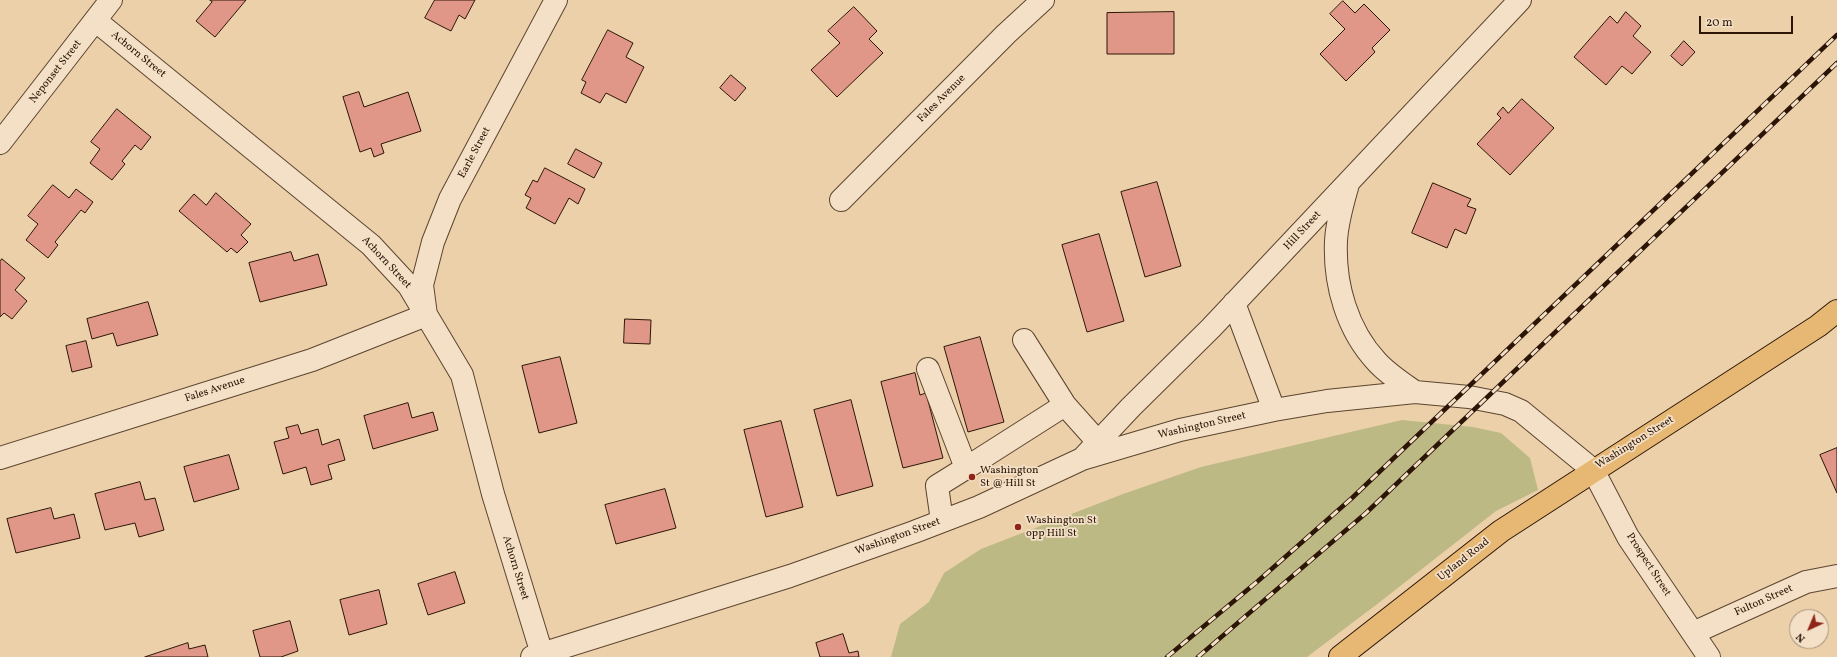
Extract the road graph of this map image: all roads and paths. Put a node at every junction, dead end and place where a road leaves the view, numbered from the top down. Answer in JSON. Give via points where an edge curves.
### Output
{"nodes":[{"id":1,"x":111,"y":0,"type":"edge"},
{"id":2,"x":556,"y":0,"type":"edge"},
{"id":3,"x":1043,"y":0,"type":"edge"},
{"id":4,"x":1520,"y":0,"type":"edge"},
{"id":5,"x":96,"y":21,"type":"junction"},
{"id":6,"x":0,"y":143,"type":"edge"},
{"id":7,"x":1349,"y":182,"type":"junction"},
{"id":8,"x":841,"y":200,"type":"dead end"},
{"id":9,"x":1234,"y":303,"type":"junction"},
{"id":10,"x":1837,"y":311,"type":"edge"},
{"id":11,"x":426,"y":315,"type":"junction"},
{"id":12,"x":1024,"y":340,"type":"dead end"},
{"id":13,"x":928,"y":369,"type":"dead end"},
{"id":14,"x":1416,"y":392,"type":"junction"},
{"id":15,"x":1065,"y":405,"type":"junction"},
{"id":16,"x":1274,"y":410,"type":"junction"},
{"id":17,"x":1098,"y":442,"type":"junction"},
{"id":18,"x":0,"y":458,"type":"edge"},
{"id":19,"x":1082,"y":459,"type":"junction"},
{"id":20,"x":966,"y":468,"type":"junction"},
{"id":21,"x":1593,"y":470,"type":"junction"},
{"id":22,"x":942,"y":521,"type":"junction"},
{"id":23,"x":1837,"y":576,"type":"edge"},
{"id":24,"x":1693,"y":633,"type":"junction"},
{"id":25,"x":537,"y":656,"type":"edge"},
{"id":26,"x":1340,"y":657,"type":"edge"},
{"id":27,"x":1708,"y":657,"type":"edge"}],
"edges":[{"from":1,"to":5,"type":"street","name":"Neponset Street"},
{"from":2,"to":11,"type":"street","name":"Earle Street","via":[[450,199],[433,242],[422,285]]},
{"from":3,"to":8,"type":"street","name":"Fales Avenue"},
{"from":4,"to":7,"type":"street","name":"Hill Street"},
{"from":5,"to":6,"type":"street","name":"Neponset Street"},
{"from":5,"to":11,"type":"street","name":"Achorn Street","via":[[371,244],[409,286]]},
{"from":7,"to":9,"type":"street","name":"Hill Street"},
{"from":7,"to":14,"type":"street","via":[[1336,240],[1337,267],[1346,312],[1364,346],[1378,362]]},
{"from":9,"to":16,"type":"street"},
{"from":9,"to":17,"type":"street","name":"Hill Street"},
{"from":10,"to":21,"type":"main road","name":"Washington Street","via":[[1818,326]]},
{"from":11,"to":18,"type":"street","name":"Fales Avenue","via":[[312,360]]},
{"from":11,"to":25,"type":"street","name":"Achorn Street","via":[[462,375]]},
{"from":12,"to":15,"type":"street"},
{"from":13,"to":20,"type":"street"},
{"from":14,"to":16,"type":"street","name":"Washington Street","via":[[1327,401]]},
{"from":14,"to":21,"type":"street","name":"Washington Street","via":[[1469,397],[1505,404],[1521,411]]},
{"from":15,"to":17,"type":"street"},
{"from":15,"to":20,"type":"street"},
{"from":16,"to":19,"type":"street","name":"Washington Street","via":[[1180,430]]},
{"from":17,"to":19,"type":"street","name":"Hill Street"},
{"from":19,"to":22,"type":"street","name":"Washington Street","via":[[1012,493]]},
{"from":20,"to":22,"type":"street","via":[[937,486]]},
{"from":21,"to":24,"type":"street","name":"Prospect Street","via":[[1628,536]]},
{"from":21,"to":26,"type":"main road","name":"Upland Road","via":[[1501,530]]},
{"from":22,"to":25,"type":"street","name":"Washington Street","via":[[790,576]]},
{"from":23,"to":24,"type":"street","name":"Fulton Street","via":[[1806,582]]},
{"from":24,"to":27,"type":"street","name":"Prospect Street"}]}
